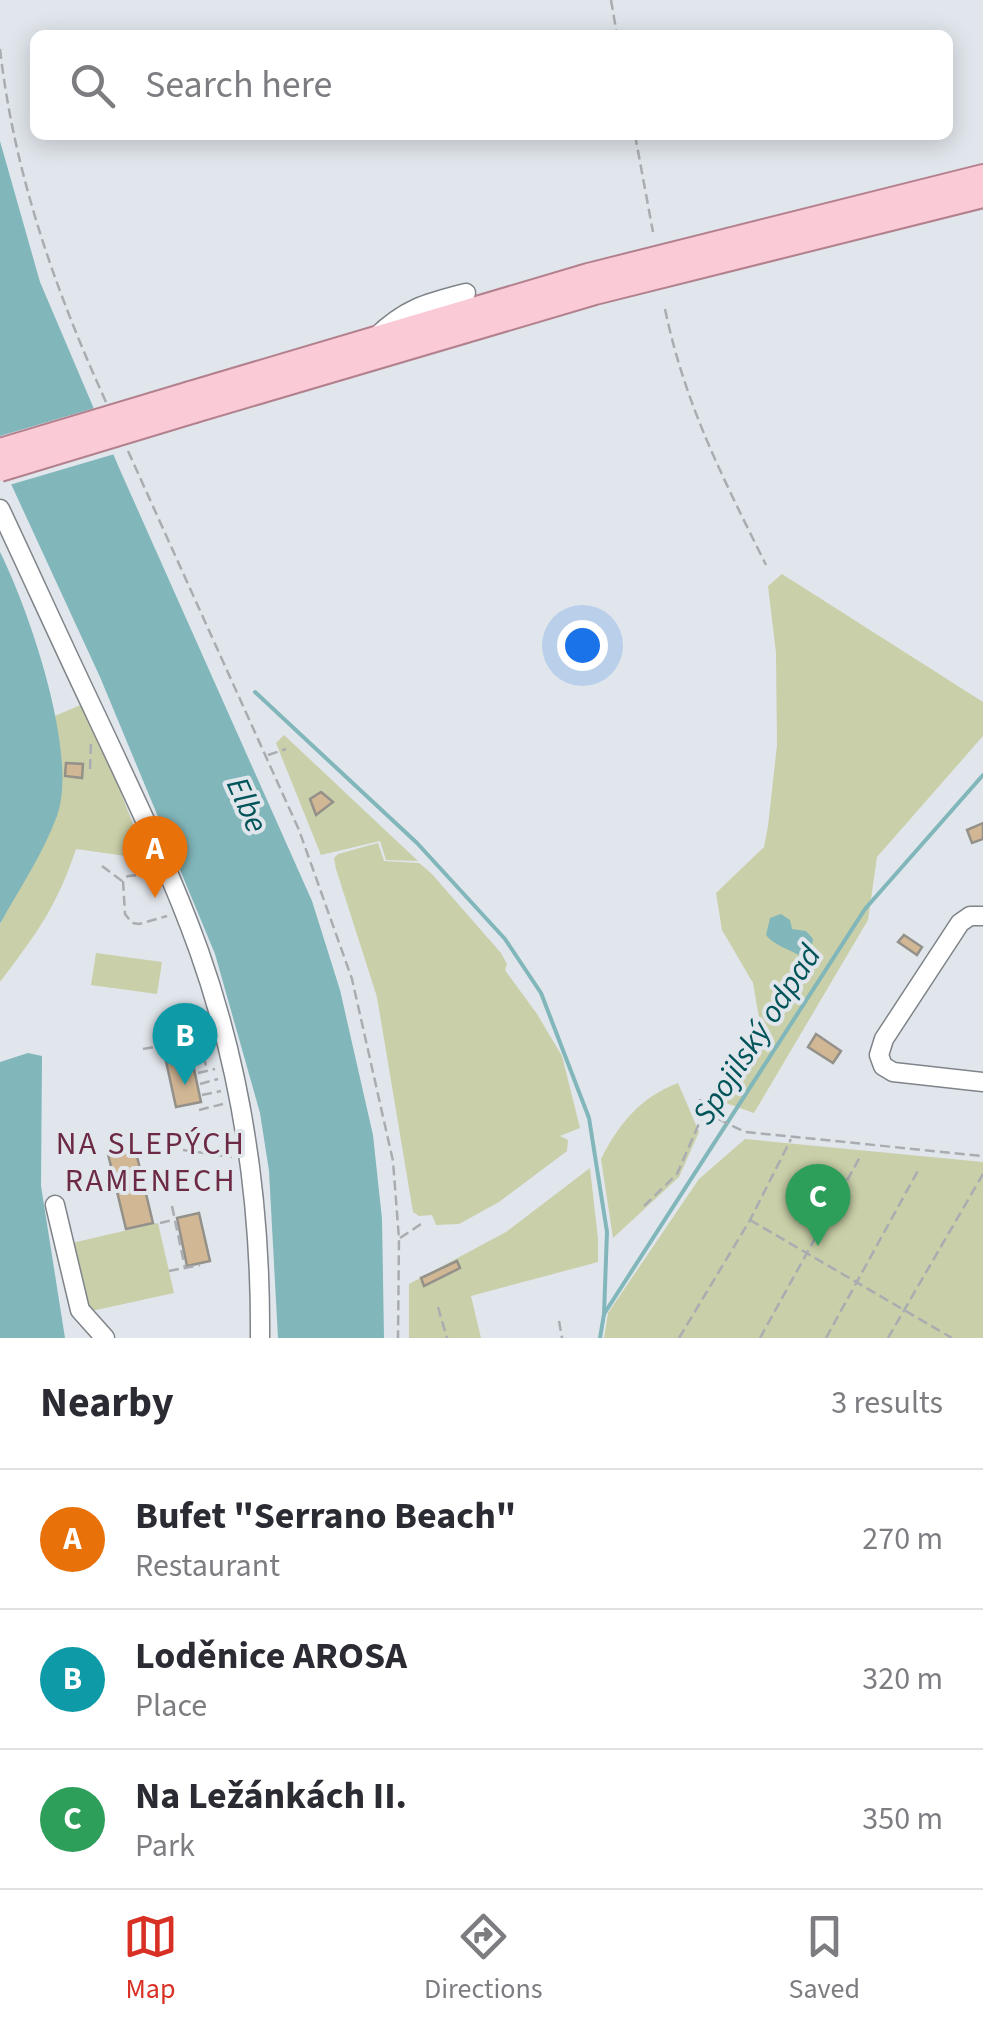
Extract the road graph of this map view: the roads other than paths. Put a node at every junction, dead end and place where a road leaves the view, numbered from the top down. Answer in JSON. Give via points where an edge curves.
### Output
{"nodes":[{"id":1,"x":983,"y":176,"type":"edge"},
{"id":2,"x":983,"y":196,"type":"edge"},
{"id":3,"x":466,"y":293,"type":"dead end"},
{"id":4,"x":376,"y":337,"type":"junction"},
{"id":5,"x":192,"y":402,"type":"junction"},
{"id":6,"x":0,"y":450,"type":"edge"},
{"id":7,"x":0,"y":470,"type":"edge"},
{"id":8,"x":0,"y":509,"type":"edge"},
{"id":9,"x":983,"y":916,"type":"edge"},
{"id":10,"x":983,"y":1082,"type":"edge"},
{"id":11,"x":55,"y":1204,"type":"dead end"},
{"id":12,"x":104,"y":1338,"type":"edge"},
{"id":13,"x":260,"y":1338,"type":"edge"}],
"edges":[{"from":1,"to":4,"type":"main road","via":[[588,275]]},
{"from":2,"to":5,"type":"main road"},
{"from":3,"to":4,"type":"street","via":[[414,307]]},
{"from":4,"to":5,"type":"main road"},
{"from":5,"to":6,"type":"main road","bridge":true},
{"from":5,"to":7,"type":"main road","bridge":true},
{"from":8,"to":13,"type":"street","via":[[168,873],[208,979],[249,1156]]},
{"from":9,"to":10,"type":"street","via":[[960,923],[879,1055],[892,1072]]},
{"from":11,"to":12,"type":"street","via":[[80,1310]]}]}
